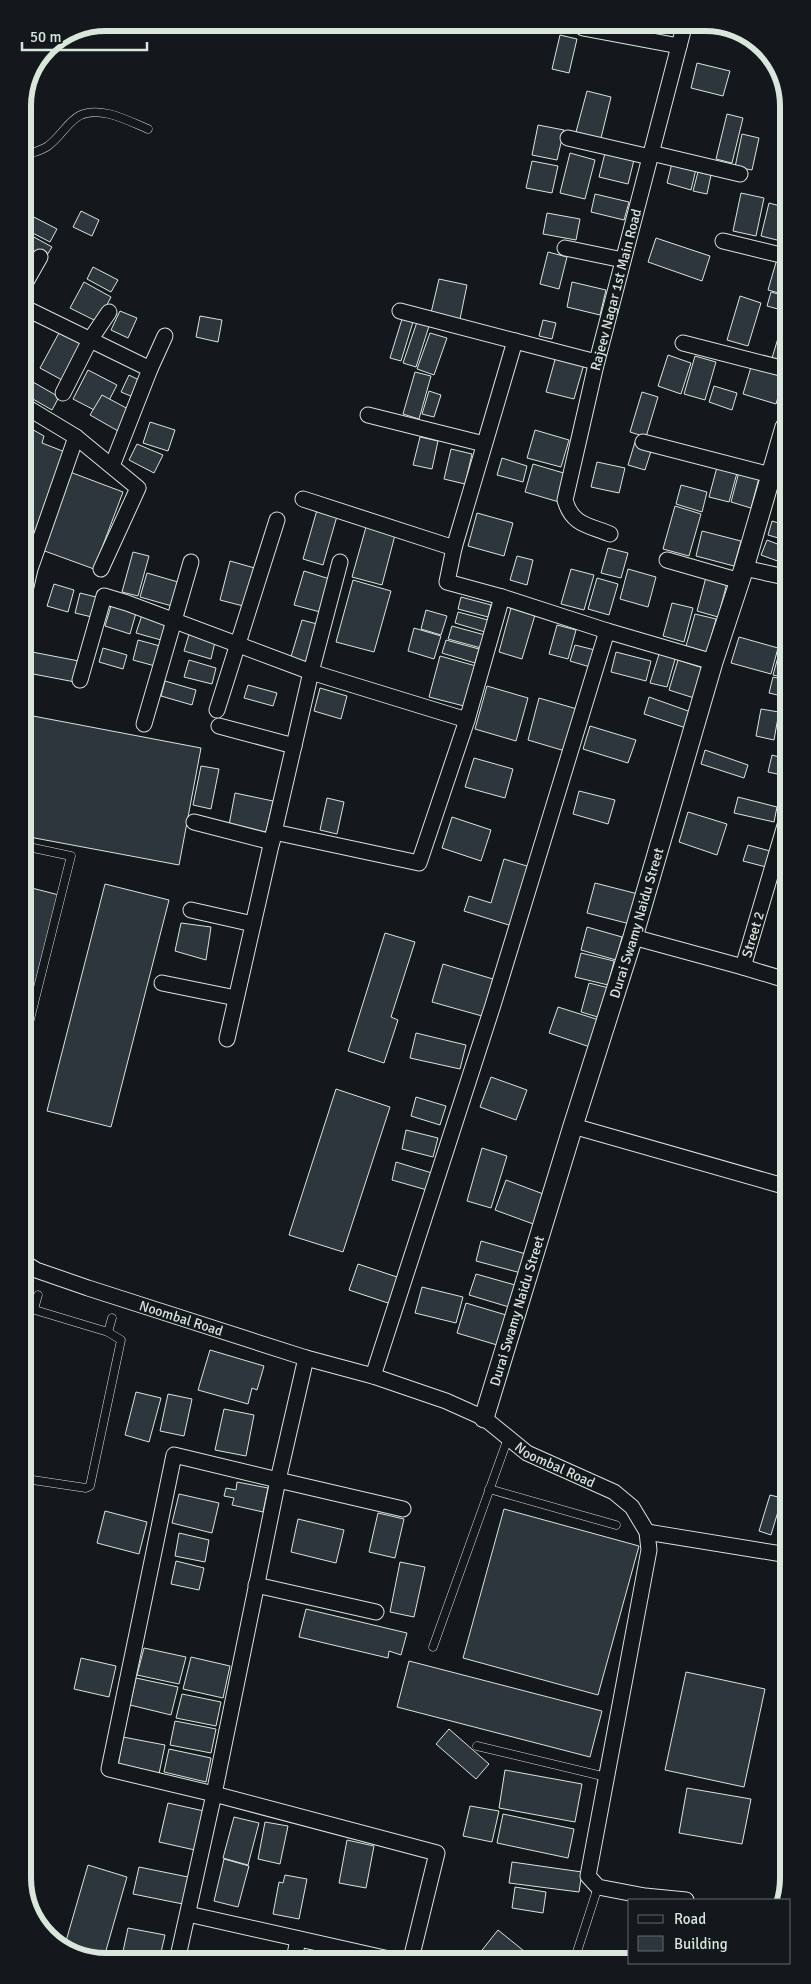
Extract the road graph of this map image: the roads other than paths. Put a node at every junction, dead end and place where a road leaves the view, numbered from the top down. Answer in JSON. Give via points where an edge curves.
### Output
{"nodes":[{"id":1,"x":599,"y":31,"type":"edge"},
{"id":2,"x":683,"y":31,"type":"edge"},
{"id":3,"x":679,"y":46,"type":"junction"},
{"id":4,"x":148,"y":129,"type":"dead end"},
{"id":5,"x":568,"y":138,"type":"dead end"},
{"id":6,"x":31,"y":153,"type":"edge"},
{"id":7,"x":651,"y":155,"type":"junction"},
{"id":8,"x":740,"y":174,"type":"dead end"},
{"id":9,"x":722,"y":241,"type":"dead end"},
{"id":10,"x":565,"y":248,"type":"dead end"},
{"id":11,"x":780,"y":255,"type":"edge"},
{"id":12,"x":40,"y":257,"type":"dead end"},
{"id":13,"x":623,"y":260,"type":"junction"},
{"id":14,"x":31,"y":273,"type":"edge"},
{"id":15,"x":31,"y":311,"type":"edge"},
{"id":16,"x":400,"y":311,"type":"dead end"},
{"id":17,"x":109,"y":312,"type":"dead end"},
{"id":18,"x":165,"y":336,"type":"dead end"},
{"id":19,"x":90,"y":340,"type":"junction"},
{"id":20,"x":515,"y":341,"type":"junction"},
{"id":21,"x":682,"y":343,"type":"dead end"},
{"id":22,"x":596,"y":362,"type":"junction"},
{"id":23,"x":780,"y":369,"type":"edge"},
{"id":24,"x":150,"y":370,"type":"junction"},
{"id":25,"x":63,"y":392,"type":"dead end"},
{"id":26,"x":31,"y":410,"type":"edge"},
{"id":27,"x":368,"y":415,"type":"dead end"},
{"id":28,"x":76,"y":437,"type":"junction"},
{"id":29,"x":643,"y":442,"type":"dead end"},
{"id":30,"x":484,"y":444,"type":"junction"},
{"id":31,"x":780,"y":444,"type":"edge"},
{"id":32,"x":112,"y":466,"type":"junction"},
{"id":33,"x":771,"y":475,"type":"junction"},
{"id":34,"x":303,"y":499,"type":"dead end"},
{"id":35,"x":277,"y":520,"type":"dead end"},
{"id":36,"x":610,"y":534,"type":"dead end"},
{"id":37,"x":454,"y":548,"type":"junction"},
{"id":38,"x":31,"y":557,"type":"edge"},
{"id":39,"x":667,"y":560,"type":"dead end"},
{"id":40,"x":191,"y":562,"type":"dead end"},
{"id":41,"x":340,"y":562,"type":"dead end"},
{"id":42,"x":101,"y":569,"type":"dead end"},
{"id":43,"x":742,"y":574,"type":"junction"},
{"id":44,"x":780,"y":577,"type":"edge"},
{"id":45,"x":502,"y":597,"type":"junction"},
{"id":46,"x":174,"y":620,"type":"junction"},
{"id":47,"x":608,"y":631,"type":"junction"},
{"id":48,"x":237,"y":644,"type":"junction"},
{"id":49,"x":713,"y":662,"type":"junction"},
{"id":50,"x":311,"y":672,"type":"junction"},
{"id":51,"x":80,"y":680,"type":"dead end"},
{"id":52,"x":217,"y":710,"type":"dead end"},
{"id":53,"x":467,"y":720,"type":"junction"},
{"id":54,"x":144,"y":724,"type":"dead end"},
{"id":55,"x":219,"y":726,"type":"dead end"},
{"id":56,"x":294,"y":746,"type":"junction"},
{"id":57,"x":194,"y":822,"type":"dead end"},
{"id":58,"x":273,"y":837,"type":"junction"},
{"id":59,"x":780,"y":842,"type":"edge"},
{"id":60,"x":31,"y":847,"type":"edge"},
{"id":61,"x":191,"y":910,"type":"dead end"},
{"id":62,"x":253,"y":924,"type":"junction"},
{"id":63,"x":633,"y":937,"type":"junction"},
{"id":64,"x":742,"y":967,"type":"junction"},
{"id":65,"x":780,"y":978,"type":"edge"},
{"id":66,"x":162,"y":983,"type":"dead end"},
{"id":67,"x":236,"y":998,"type":"junction"},
{"id":68,"x":31,"y":1015,"type":"edge"},
{"id":69,"x":227,"y":1039,"type":"dead end"},
{"id":70,"x":573,"y":1126,"type":"junction"},
{"id":71,"x":780,"y":1185,"type":"edge"},
{"id":72,"x":31,"y":1267,"type":"edge"},
{"id":73,"x":38,"y":1295,"type":"dead end"},
{"id":74,"x":31,"y":1306,"type":"edge"},
{"id":75,"x":31,"y":1308,"type":"edge"},
{"id":76,"x":112,"y":1318,"type":"dead end"},
{"id":77,"x":108,"y":1332,"type":"junction"},
{"id":78,"x":306,"y":1358,"type":"junction"},
{"id":79,"x":373,"y":1376,"type":"junction"},
{"id":80,"x":484,"y":1418,"type":"junction"},
{"id":81,"x":508,"y":1438,"type":"junction"},
{"id":82,"x":31,"y":1480,"type":"edge"},
{"id":83,"x":278,"y":1480,"type":"junction"},
{"id":84,"x":490,"y":1489,"type":"junction"},
{"id":85,"x":403,"y":1509,"type":"dead end"},
{"id":86,"x":616,"y":1525,"type":"dead end"},
{"id":87,"x":647,"y":1532,"type":"junction"},
{"id":88,"x":780,"y":1554,"type":"edge"},
{"id":89,"x":256,"y":1585,"type":"junction"},
{"id":90,"x":376,"y":1612,"type":"dead end"},
{"id":91,"x":433,"y":1647,"type":"dead end"},
{"id":92,"x":477,"y":1746,"type":"dead end"},
{"id":93,"x":606,"y":1777,"type":"junction"},
{"id":94,"x":214,"y":1794,"type":"junction"},
{"id":95,"x":598,"y":1887,"type":"junction"},
{"id":96,"x":676,"y":1899,"type":"edge"},
{"id":97,"x":188,"y":1914,"type":"junction"},
{"id":98,"x":298,"y":1939,"type":"junction"},
{"id":99,"x":179,"y":1953,"type":"edge"},
{"id":100,"x":295,"y":1953,"type":"edge"},
{"id":101,"x":362,"y":1953,"type":"edge"},
{"id":102,"x":412,"y":1953,"type":"edge"},
{"id":103,"x":577,"y":1953,"type":"edge"}],
"edges":[{"from":1,"to":3,"type":"street"},
{"from":2,"to":3,"type":"street","name":"Rajeev Nagar 1st Main Road"},
{"from":3,"to":7,"type":"street","name":"Rajeev Nagar 1st Main Road"},
{"from":4,"to":6,"type":"lane","via":[[108,113],[91,113],[79,116],[48,146]]},
{"from":5,"to":7,"type":"street"},
{"from":7,"to":8,"type":"street"},
{"from":7,"to":13,"type":"street","name":"Rajeev Nagar 1st Main Road"},
{"from":9,"to":11,"type":"street"},
{"from":10,"to":13,"type":"street"},
{"from":12,"to":14,"type":"street"},
{"from":13,"to":22,"type":"street","name":"Rajeev Nagar 1st Main Road"},
{"from":15,"to":19,"type":"street"},
{"from":16,"to":20,"type":"street"},
{"from":17,"to":19,"type":"street"},
{"from":18,"to":24,"type":"street"},
{"from":19,"to":24,"type":"street"},
{"from":19,"to":25,"type":"street"},
{"from":20,"to":22,"type":"street"},
{"from":20,"to":30,"type":"street"},
{"from":21,"to":23,"type":"street"},
{"from":22,"to":36,"type":"street","name":"Rajeev Nagar 1st Main Road","via":[[565,500],[568,512],[576,520]]},
{"from":24,"to":32,"type":"street"},
{"from":26,"to":28,"type":"street"},
{"from":27,"to":30,"type":"street"},
{"from":28,"to":32,"type":"street"},
{"from":28,"to":38,"type":"street"},
{"from":29,"to":33,"type":"street"},
{"from":30,"to":37,"type":"street"},
{"from":31,"to":33,"type":"street","name":"Durai Swamy Naidu Street"},
{"from":32,"to":42,"type":"street","via":[[138,488]]},
{"from":33,"to":43,"type":"street","name":"Durai Swamy Naidu Street"},
{"from":34,"to":37,"type":"street"},
{"from":35,"to":48,"type":"street"},
{"from":37,"to":45,"type":"street","via":[[447,582]]},
{"from":39,"to":43,"type":"street"},
{"from":40,"to":46,"type":"street"},
{"from":41,"to":50,"type":"street"},
{"from":43,"to":44,"type":"street"},
{"from":43,"to":49,"type":"street","name":"Durai Swamy Naidu Street"},
{"from":45,"to":47,"type":"street"},
{"from":45,"to":53,"type":"street"},
{"from":46,"to":48,"type":"street"},
{"from":46,"to":51,"type":"street","via":[[104,596]]},
{"from":46,"to":54,"type":"street"},
{"from":47,"to":49,"type":"street"},
{"from":47,"to":79,"type":"street"},
{"from":48,"to":50,"type":"street"},
{"from":48,"to":52,"type":"street"},
{"from":49,"to":63,"type":"street","name":"Durai Swamy Naidu Street"},
{"from":50,"to":53,"type":"street"},
{"from":50,"to":56,"type":"street"},
{"from":53,"to":58,"type":"street","via":[[420,863]]},
{"from":55,"to":56,"type":"street"},
{"from":56,"to":58,"type":"street"},
{"from":57,"to":58,"type":"street"},
{"from":58,"to":62,"type":"street"},
{"from":59,"to":64,"type":"street","name":"Street 2"},
{"from":60,"to":68,"type":"lane","via":[[71,856]]},
{"from":61,"to":62,"type":"street"},
{"from":62,"to":67,"type":"street"},
{"from":63,"to":64,"type":"street","name":"Street 2"},
{"from":63,"to":70,"type":"street","name":"Durai Swamy Naidu Street"},
{"from":64,"to":65,"type":"street"},
{"from":66,"to":67,"type":"street"},
{"from":67,"to":69,"type":"street"},
{"from":70,"to":71,"type":"street"},
{"from":70,"to":80,"type":"street","name":"Durai Swamy Naidu Street"},
{"from":72,"to":78,"type":"street","name":"Noombal Road"},
{"from":73,"to":74,"type":"lane"},
{"from":75,"to":77,"type":"lane"},
{"from":76,"to":77,"type":"lane"},
{"from":77,"to":82,"type":"lane","via":[[121,1340],[90,1486]]},
{"from":78,"to":79,"type":"street","name":"Noombal Road"},
{"from":78,"to":83,"type":"street"},
{"from":79,"to":80,"type":"street","name":"Noombal Road"},
{"from":80,"to":81,"type":"street","name":"Noombal Road"},
{"from":81,"to":84,"type":"lane"},
{"from":81,"to":87,"type":"street","name":"Noombal Road","via":[[527,1453],[614,1492],[632,1507]]},
{"from":83,"to":85,"type":"street"},
{"from":83,"to":89,"type":"street"},
{"from":83,"to":94,"type":"street","via":[[174,1455],[110,1760],[109,1769]]},
{"from":84,"to":86,"type":"lane"},
{"from":84,"to":91,"type":"lane"},
{"from":87,"to":88,"type":"street"},
{"from":87,"to":93,"type":"street","name":"Noombal Road","via":[[650,1550]]},
{"from":89,"to":90,"type":"street"},
{"from":89,"to":94,"type":"street"},
{"from":92,"to":93,"type":"lane"},
{"from":93,"to":95,"type":"street","name":"Noombal Road","via":[[588,1876]]},
{"from":94,"to":97,"type":"street"},
{"from":94,"to":102,"type":"street","via":[[437,1853]]},
{"from":95,"to":96,"type":"street"},
{"from":95,"to":103,"type":"lane"},
{"from":97,"to":98,"type":"street"},
{"from":97,"to":99,"type":"street"},
{"from":98,"to":100,"type":"street"},
{"from":98,"to":101,"type":"street"}]}
